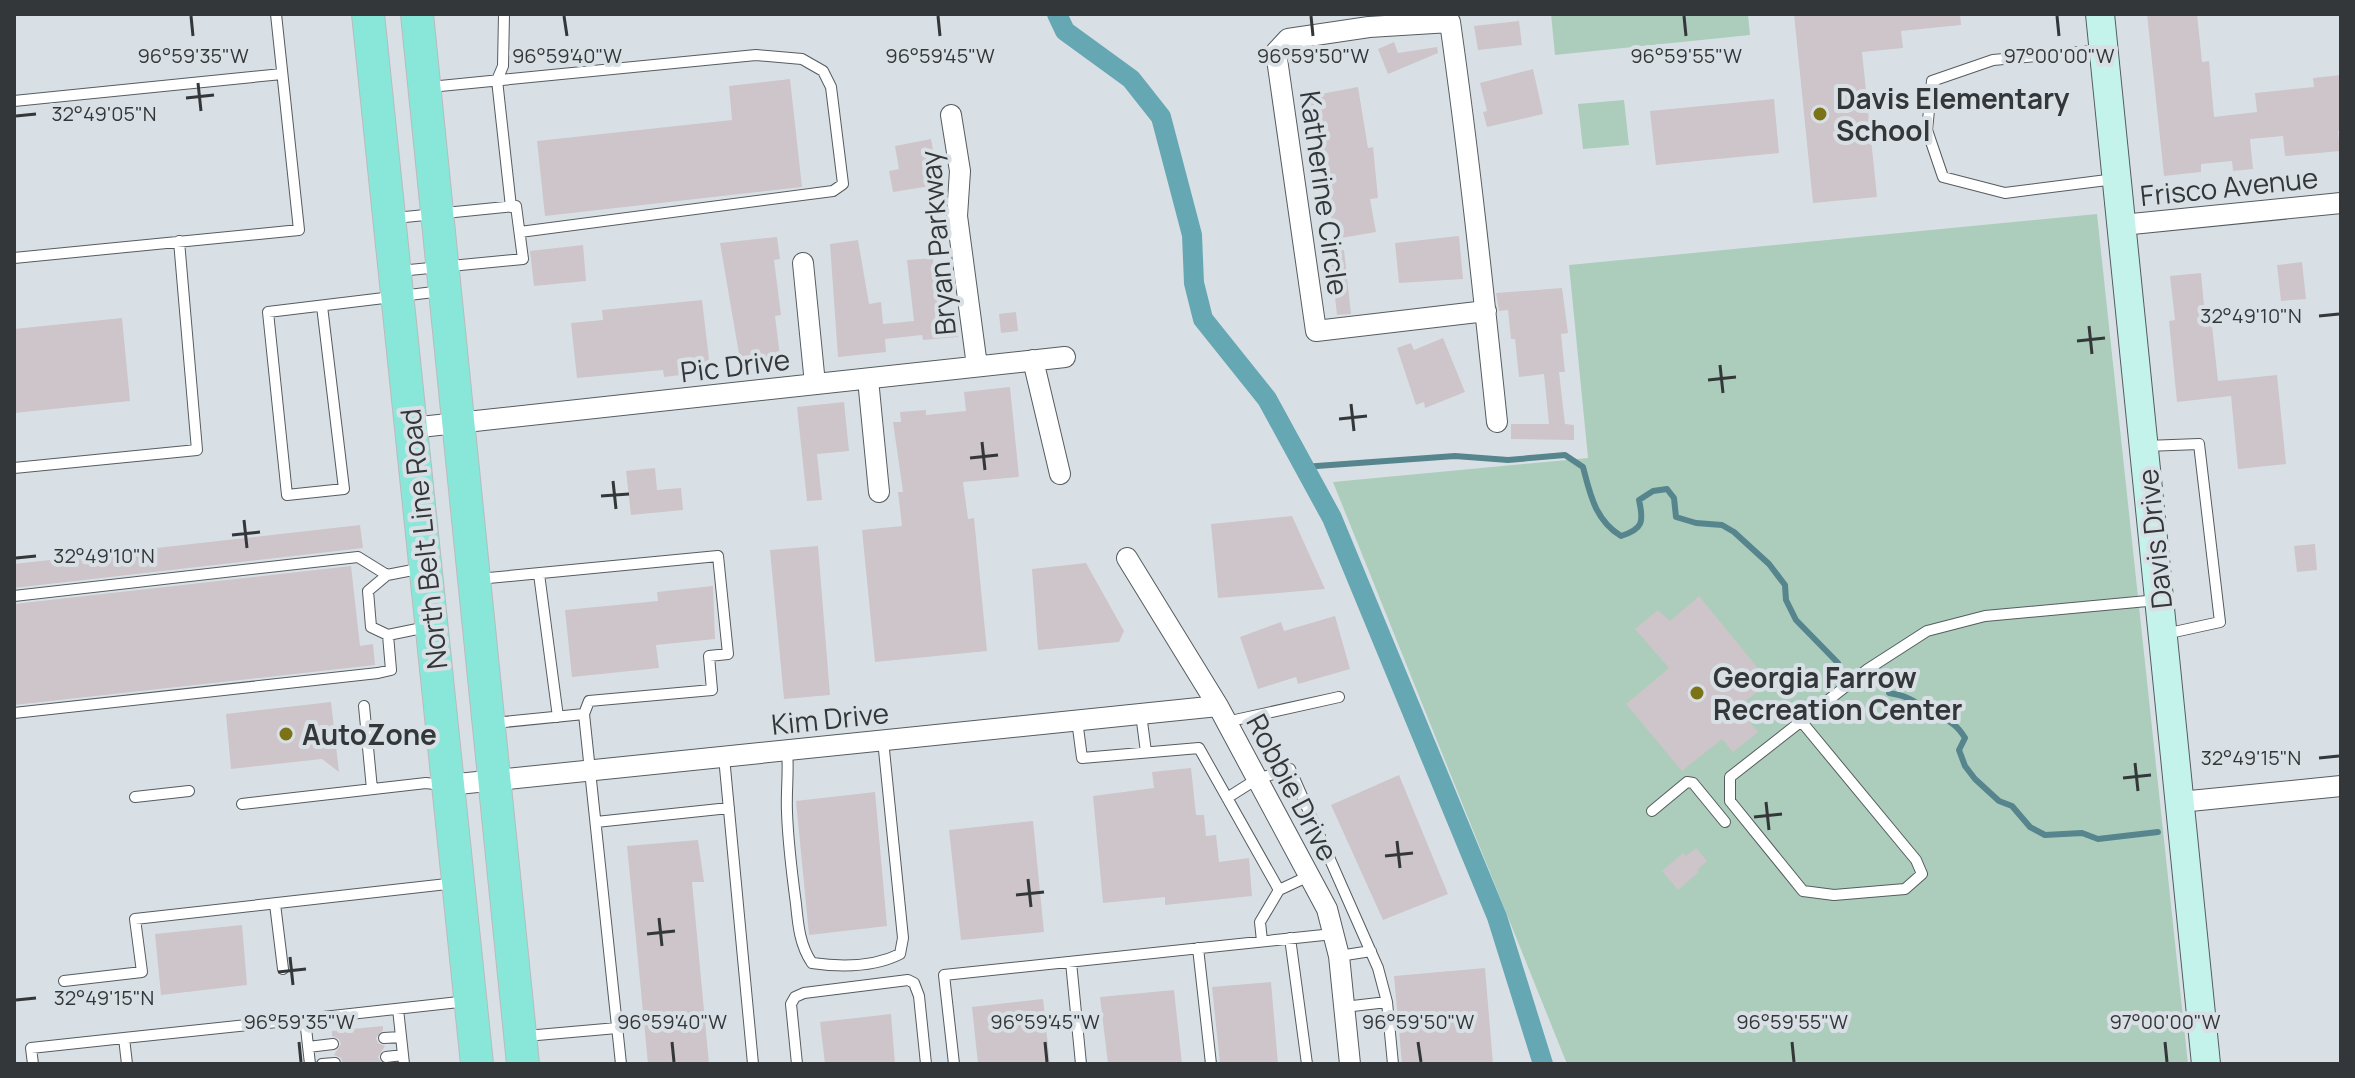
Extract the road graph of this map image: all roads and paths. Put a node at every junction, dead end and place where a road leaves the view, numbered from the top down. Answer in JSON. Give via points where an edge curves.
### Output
{"nodes":[{"id":1,"x":276,"y":14,"type":"edge"},
{"id":2,"x":368,"y":14,"type":"edge"},
{"id":3,"x":417,"y":14,"type":"edge"},
{"id":4,"x":504,"y":14,"type":"edge"},
{"id":5,"x":2100,"y":14,"type":"edge"},
{"id":6,"x":1454,"y":18,"type":"edge"},
{"id":7,"x":2103,"y":50,"type":"junction"},
{"id":8,"x":282,"y":74,"type":"junction"},
{"id":9,"x":497,"y":80,"type":"junction"},
{"id":10,"x":424,"y":88,"type":"junction"},
{"id":11,"x":14,"y":101,"type":"edge"},
{"id":12,"x":951,"y":115,"type":"dead end"},
{"id":13,"x":2117,"y":179,"type":"junction"},
{"id":14,"x":2341,"y":203,"type":"edge"},
{"id":15,"x":511,"y":207,"type":"junction"},
{"id":16,"x":437,"y":214,"type":"junction"},
{"id":17,"x":389,"y":218,"type":"junction"},
{"id":18,"x":2122,"y":225,"type":"junction"},
{"id":19,"x":520,"y":232,"type":"junction"},
{"id":20,"x":179,"y":241,"type":"junction"},
{"id":21,"x":14,"y":258,"type":"edge"},
{"id":22,"x":803,"y":263,"type":"dead end"},
{"id":23,"x":443,"y":279,"type":"junction"},
{"id":24,"x":396,"y":283,"type":"junction"},
{"id":25,"x":322,"y":306,"type":"junction"},
{"id":26,"x":1486,"y":311,"type":"junction"},
{"id":27,"x":1065,"y":357,"type":"dead end"},
{"id":28,"x":1033,"y":360,"type":"junction"},
{"id":29,"x":977,"y":366,"type":"junction"},
{"id":30,"x":868,"y":379,"type":"junction"},
{"id":31,"x":815,"y":384,"type":"junction"},
{"id":32,"x":1497,"y":422,"type":"dead end"},
{"id":33,"x":457,"y":423,"type":"junction"},
{"id":34,"x":411,"y":428,"type":"junction"},
{"id":35,"x":2144,"y":446,"type":"junction"},
{"id":36,"x":14,"y":468,"type":"edge"},
{"id":37,"x":1060,"y":474,"type":"dead end"},
{"id":38,"x":879,"y":492,"type":"dead end"},
{"id":39,"x":1127,"y":558,"type":"dead end"},
{"id":40,"x":425,"y":568,"type":"junction"},
{"id":41,"x":539,"y":574,"type":"junction"},
{"id":42,"x":387,"y":575,"type":"junction"},
{"id":43,"x":473,"y":580,"type":"junction"},
{"id":44,"x":14,"y":596,"type":"edge"},
{"id":45,"x":2160,"y":599,"type":"junction"},
{"id":46,"x":432,"y":626,"type":"junction"},
{"id":47,"x":388,"y":635,"type":"junction"},
{"id":48,"x":2163,"y":635,"type":"junction"},
{"id":49,"x":1339,"y":697,"type":"dead end"},
{"id":50,"x":364,"y":706,"type":"dead end"},
{"id":51,"x":14,"y":713,"type":"edge"},
{"id":52,"x":584,"y":714,"type":"junction"},
{"id":53,"x":1141,"y":714,"type":"junction"},
{"id":54,"x":1222,"y":714,"type":"junction"},
{"id":55,"x":558,"y":717,"type":"junction"},
{"id":56,"x":1077,"y":720,"type":"junction"},
{"id":57,"x":1801,"y":721,"type":"junction"},
{"id":58,"x":488,"y":723,"type":"junction"},
{"id":59,"x":883,"y":740,"type":"junction"},
{"id":60,"x":787,"y":750,"type":"junction"},
{"id":61,"x":1146,"y":752,"type":"junction"},
{"id":62,"x":724,"y":757,"type":"junction"},
{"id":63,"x":590,"y":771,"type":"junction"},
{"id":64,"x":1257,"y":779,"type":"junction"},
{"id":65,"x":494,"y":781,"type":"junction"},
{"id":66,"x":448,"y":785,"type":"junction"},
{"id":67,"x":2341,"y":786,"type":"edge"},
{"id":68,"x":372,"y":789,"type":"junction"},
{"id":69,"x":189,"y":791,"type":"dead end"},
{"id":70,"x":135,"y":797,"type":"dead end"},
{"id":71,"x":1227,"y":798,"type":"junction"},
{"id":72,"x":2180,"y":802,"type":"junction"},
{"id":73,"x":242,"y":804,"type":"dead end"},
{"id":74,"x":729,"y":808,"type":"junction"},
{"id":75,"x":1652,"y":811,"type":"dead end"},
{"id":76,"x":596,"y":822,"type":"junction"},
{"id":77,"x":1725,"y":822,"type":"dead end"},
{"id":78,"x":1309,"y":876,"type":"junction"},
{"id":79,"x":458,"y":882,"type":"junction"},
{"id":80,"x":1279,"y":890,"type":"junction"},
{"id":81,"x":275,"y":904,"type":"junction"},
{"id":82,"x":1333,"y":934,"type":"junction"},
{"id":83,"x":1290,"y":938,"type":"junction"},
{"id":84,"x":1262,"y":941,"type":"junction"},
{"id":85,"x":1198,"y":948,"type":"junction"},
{"id":86,"x":1371,"y":951,"type":"junction"},
{"id":87,"x":1339,"y":956,"type":"junction"},
{"id":88,"x":1071,"y":962,"type":"junction"},
{"id":89,"x":283,"y":969,"type":"dead end"},
{"id":90,"x":64,"y":981,"type":"dead end"},
{"id":91,"x":470,"y":1001,"type":"junction"},
{"id":92,"x":1387,"y":1002,"type":"junction"},
{"id":93,"x":1344,"y":1007,"type":"junction"},
{"id":94,"x":398,"y":1009,"type":"junction"},
{"id":95,"x":305,"y":1019,"type":"junction"},
{"id":96,"x":617,"y":1028,"type":"junction"},
{"id":97,"x":401,"y":1037,"type":"junction"},
{"id":98,"x":124,"y":1038,"type":"junction"},
{"id":99,"x":384,"y":1038,"type":"dead end"},
{"id":100,"x":333,"y":1044,"type":"dead end"},
{"id":101,"x":308,"y":1047,"type":"junction"},
{"id":102,"x":521,"y":1050,"type":"edge"},
{"id":103,"x":386,"y":1057,"type":"dead end"},
{"id":104,"x":404,"y":1060,"type":"edge"},
{"id":105,"x":335,"y":1063,"type":"edge"},
{"id":106,"x":33,"y":1064,"type":"edge"},
{"id":107,"x":127,"y":1064,"type":"edge"},
{"id":108,"x":310,"y":1064,"type":"edge"},
{"id":109,"x":322,"y":1064,"type":"edge"},
{"id":110,"x":477,"y":1064,"type":"edge"},
{"id":111,"x":621,"y":1064,"type":"edge"},
{"id":112,"x":753,"y":1064,"type":"edge"},
{"id":113,"x":797,"y":1064,"type":"edge"},
{"id":114,"x":926,"y":1064,"type":"edge"},
{"id":115,"x":954,"y":1064,"type":"edge"},
{"id":116,"x":1081,"y":1064,"type":"edge"},
{"id":117,"x":1211,"y":1064,"type":"edge"},
{"id":118,"x":1307,"y":1064,"type":"edge"},
{"id":119,"x":1350,"y":1064,"type":"edge"},
{"id":120,"x":1393,"y":1064,"type":"edge"},
{"id":121,"x":2206,"y":1064,"type":"edge"}],
"edges":[{"from":1,"to":8,"type":"lane"},
{"from":2,"to":17,"type":"main road","name":"North Belt Line Road"},
{"from":3,"to":10,"type":"main road","name":"North Belt Line Road"},
{"from":4,"to":9,"type":"lane","via":[[503,66]]},
{"from":5,"to":7,"type":"street","name":"Davis Drive"},
{"from":6,"to":26,"type":"street","name":"Katherine Circle"},
{"from":6,"to":26,"type":"street","name":"Katherine Circle","via":[[1288,39],[1276,52],[1316,331]]},
{"from":7,"to":13,"type":"street","name":"Davis Drive"},
{"from":7,"to":13,"type":"lane","via":[[1993,60],[1932,81],[1927,130],[1943,177],[1958,181],[2005,193]]},
{"from":8,"to":11,"type":"lane"},
{"from":8,"to":20,"type":"lane","via":[[299,230]]},
{"from":9,"to":10,"type":"lane"},
{"from":9,"to":15,"type":"lane"},
{"from":9,"to":19,"type":"lane","via":[[756,55],[802,59],[823,71],[831,87],[843,184],[833,191]]},
{"from":10,"to":16,"type":"main road","name":"North Belt Line Road"},
{"from":12,"to":29,"type":"street","name":"Bryan Parkway","via":[[960,171],[957,216]]},
{"from":13,"to":18,"type":"street","name":"Davis Drive"},
{"from":14,"to":18,"type":"street","name":"Frisco Avenue"},
{"from":15,"to":16,"type":"lane"},
{"from":15,"to":19,"type":"lane","via":[[516,206]]},
{"from":16,"to":17,"type":"lane"},
{"from":16,"to":23,"type":"main road","name":"North Belt Line Road"},
{"from":17,"to":24,"type":"main road","name":"North Belt Line Road"},
{"from":18,"to":35,"type":"street","name":"Davis Drive"},
{"from":19,"to":23,"type":"lane","via":[[523,259]]},
{"from":20,"to":21,"type":"lane"},
{"from":20,"to":36,"type":"lane","via":[[197,450]]},
{"from":22,"to":31,"type":"street"},
{"from":23,"to":24,"type":"lane"},
{"from":23,"to":24,"type":"lane"},
{"from":23,"to":33,"type":"main road","name":"North Belt Line Road"},
{"from":24,"to":25,"type":"lane"},
{"from":24,"to":34,"type":"main road","name":"North Belt Line Road"},
{"from":25,"to":25,"type":"lane","via":[[268,312],[287,495],[344,489]]},
{"from":26,"to":32,"type":"street","name":"Katherine Circle"},
{"from":27,"to":28,"type":"street","name":"Pic Drive"},
{"from":28,"to":29,"type":"street","name":"Pic Drive"},
{"from":28,"to":37,"type":"street"},
{"from":29,"to":30,"type":"street","name":"Pic Drive"},
{"from":30,"to":31,"type":"street","name":"Pic Drive"},
{"from":30,"to":38,"type":"street"},
{"from":31,"to":33,"type":"street","name":"Pic Drive"},
{"from":33,"to":34,"type":"street","name":"Pic Drive"},
{"from":33,"to":43,"type":"main road","name":"North Belt Line Road"},
{"from":34,"to":40,"type":"main road","name":"North Belt Line Road"},
{"from":35,"to":45,"type":"street","name":"Davis Drive"},
{"from":35,"to":48,"type":"lane","via":[[2199,444],[2220,622]]},
{"from":39,"to":54,"type":"street","name":"Robbie Drive"},
{"from":40,"to":42,"type":"lane"},
{"from":40,"to":46,"type":"main road","name":"North Belt Line Road"},
{"from":41,"to":43,"type":"lane"},
{"from":41,"to":52,"type":"lane","via":[[718,556],[728,654],[709,656],[712,690],[589,701]]},
{"from":41,"to":55,"type":"lane"},
{"from":42,"to":44,"type":"lane","via":[[358,557]]},
{"from":42,"to":47,"type":"lane","via":[[368,591],[371,627]]},
{"from":43,"to":58,"type":"main road","name":"North Belt Line Road"},
{"from":45,"to":48,"type":"street","name":"Davis Drive"},
{"from":45,"to":57,"type":"lane","via":[[1985,616],[1927,631]]},
{"from":46,"to":47,"type":"lane"},
{"from":46,"to":66,"type":"main road","name":"North Belt Line Road"},
{"from":47,"to":51,"type":"lane","via":[[391,670],[378,673]]},
{"from":48,"to":72,"type":"street","name":"Davis Drive"},
{"from":49,"to":54,"type":"lane"},
{"from":50,"to":68,"type":"lane"},
{"from":52,"to":55,"type":"lane"},
{"from":52,"to":63,"type":"lane"},
{"from":53,"to":54,"type":"street","name":"Kim Drive"},
{"from":53,"to":56,"type":"street","name":"Kim Drive"},
{"from":53,"to":61,"type":"lane"},
{"from":54,"to":64,"type":"street","name":"Robbie Drive"},
{"from":55,"to":58,"type":"lane"},
{"from":56,"to":59,"type":"street","name":"Kim Drive"},
{"from":56,"to":61,"type":"lane","via":[[1082,758]]},
{"from":57,"to":57,"type":"lane","via":[[1730,777],[1730,801],[1803,891],[1834,895],[1905,889],[1922,874],[1916,860]]},
{"from":58,"to":65,"type":"main road","name":"North Belt Line Road"},
{"from":59,"to":60,"type":"street","name":"Kim Drive"},
{"from":59,"to":60,"type":"lane","via":[[903,938],[900,954],[884,962],[830,966],[812,963],[806,954],[792,874]]},
{"from":60,"to":62,"type":"street","name":"Kim Drive"},
{"from":61,"to":71,"type":"lane","via":[[1199,748]]},
{"from":62,"to":63,"type":"street","name":"Kim Drive"},
{"from":62,"to":74,"type":"lane"},
{"from":63,"to":65,"type":"street","name":"Kim Drive"},
{"from":63,"to":76,"type":"lane"},
{"from":64,"to":71,"type":"lane"},
{"from":64,"to":78,"type":"street","name":"Robbie Drive"},
{"from":64,"to":86,"type":"lane","via":[[1290,769]]},
{"from":65,"to":66,"type":"street","name":"Kim Drive"},
{"from":65,"to":102,"type":"main road","name":"North Belt Line Road"},
{"from":66,"to":68,"type":"lane"},
{"from":66,"to":79,"type":"main road","name":"North Belt Line Road"},
{"from":67,"to":72,"type":"street"},
{"from":68,"to":73,"type":"lane"},
{"from":69,"to":70,"type":"lane"},
{"from":71,"to":80,"type":"lane"},
{"from":72,"to":121,"type":"street","name":"Davis Drive"},
{"from":74,"to":76,"type":"lane"},
{"from":74,"to":112,"type":"lane"},
{"from":75,"to":77,"type":"lane","via":[[1687,782]]},
{"from":76,"to":96,"type":"lane"},
{"from":78,"to":80,"type":"lane"},
{"from":78,"to":82,"type":"street","name":"Robbie Drive","via":[[1327,909]]},
{"from":79,"to":81,"type":"lane"},
{"from":79,"to":91,"type":"main road","name":"North Belt Line Road"},
{"from":80,"to":84,"type":"lane","via":[[1260,922]]},
{"from":81,"to":89,"type":"lane"},
{"from":81,"to":90,"type":"lane","via":[[135,919],[142,972]]},
{"from":82,"to":83,"type":"lane"},
{"from":82,"to":87,"type":"street","name":"Robbie Drive"},
{"from":83,"to":84,"type":"lane"},
{"from":83,"to":118,"type":"lane"},
{"from":84,"to":85,"type":"lane"},
{"from":85,"to":88,"type":"lane"},
{"from":85,"to":117,"type":"lane"},
{"from":86,"to":87,"type":"lane"},
{"from":86,"to":92,"type":"lane"},
{"from":87,"to":93,"type":"street","name":"Robbie Drive"},
{"from":88,"to":115,"type":"lane","via":[[944,975]]},
{"from":88,"to":116,"type":"lane"},
{"from":91,"to":94,"type":"lane"},
{"from":91,"to":110,"type":"main road","name":"North Belt Line Road"},
{"from":92,"to":93,"type":"lane"},
{"from":92,"to":120,"type":"lane"},
{"from":93,"to":119,"type":"street","name":"Robbie Drive"},
{"from":94,"to":95,"type":"lane"},
{"from":94,"to":97,"type":"lane"},
{"from":95,"to":98,"type":"lane"},
{"from":95,"to":101,"type":"lane"},
{"from":96,"to":102,"type":"lane"},
{"from":96,"to":111,"type":"lane"},
{"from":97,"to":99,"type":"lane"},
{"from":97,"to":104,"type":"lane"},
{"from":98,"to":106,"type":"lane","via":[[31,1048]]},
{"from":98,"to":107,"type":"lane"},
{"from":100,"to":101,"type":"lane"},
{"from":101,"to":108,"type":"lane"},
{"from":103,"to":104,"type":"lane"},
{"from":105,"to":109,"type":"lane"},
{"from":113,"to":114,"type":"lane","via":[[791,1004],[795,997],[908,980],[919,996]]}]}
